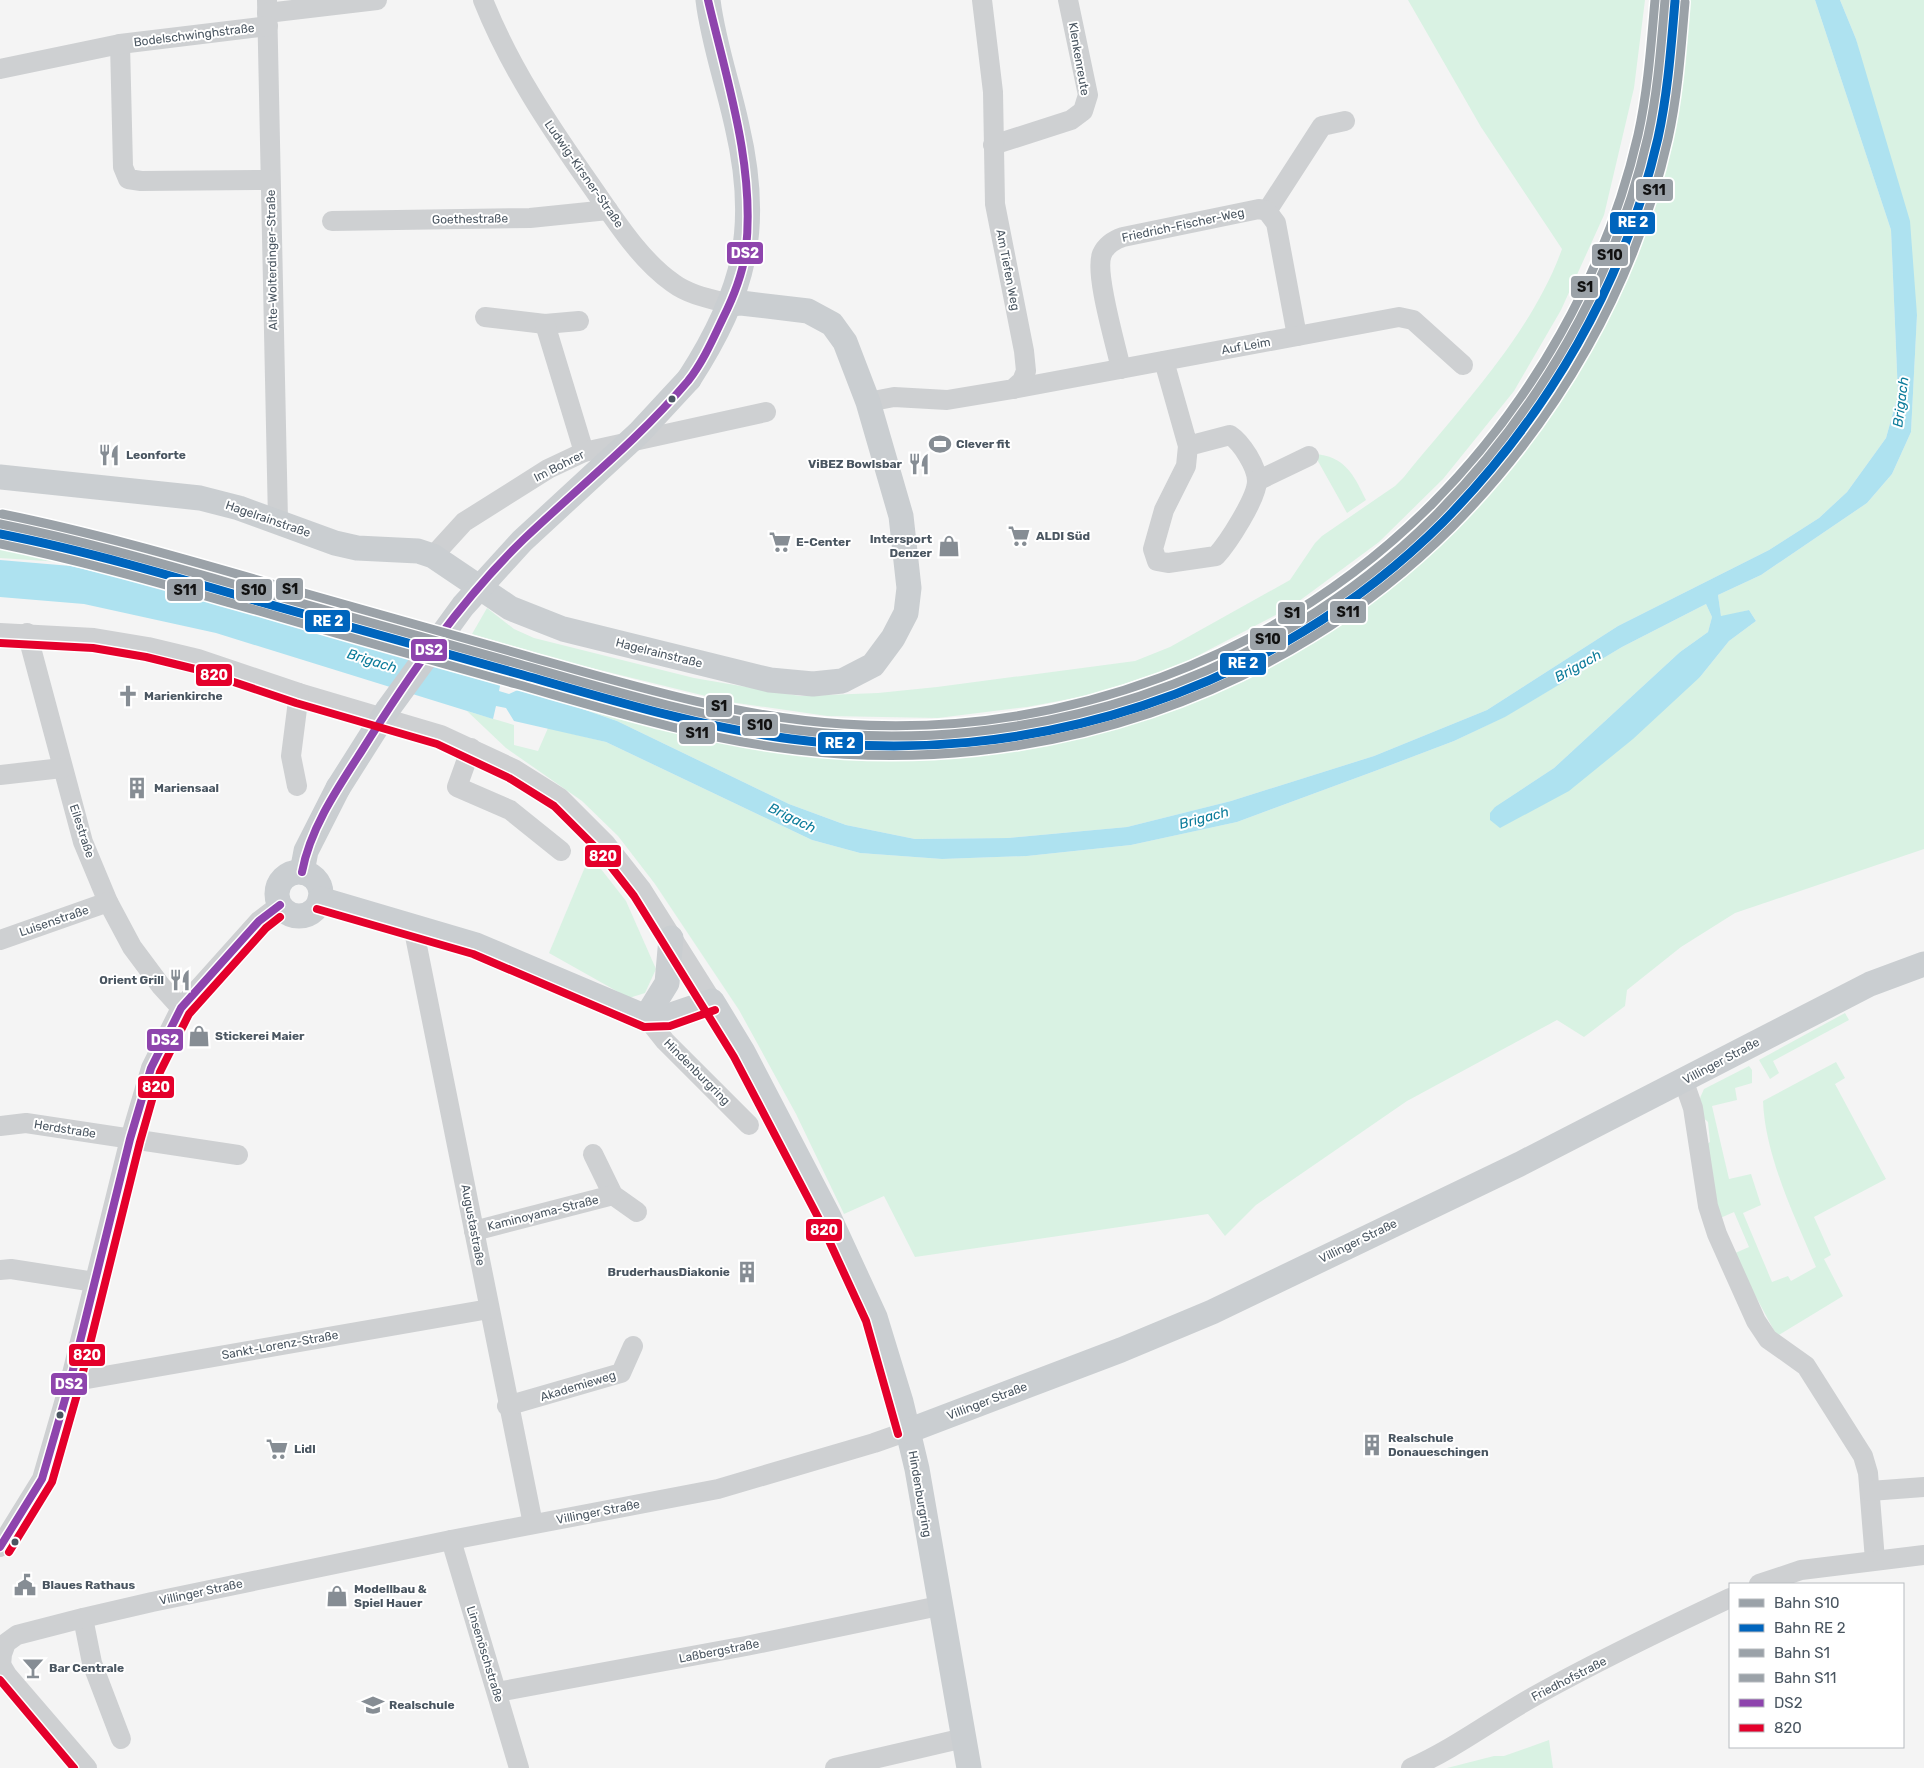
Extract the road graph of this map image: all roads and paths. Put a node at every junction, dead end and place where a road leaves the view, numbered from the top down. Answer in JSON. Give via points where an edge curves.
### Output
{"nodes":[{"id":1,"x":377,"y":0,"type":"edge"},
{"id":2,"x":483,"y":0,"type":"edge"},
{"id":3,"x":708,"y":0,"type":"edge"},
{"id":4,"x":982,"y":0,"type":"edge"},
{"id":5,"x":1068,"y":0,"type":"edge"},
{"id":6,"x":267,"y":13,"type":"edge"},
{"id":7,"x":120,"y":44,"type":"junction"},
{"id":8,"x":0,"y":69,"type":"edge"},
{"id":9,"x":1345,"y":121,"type":"dead end"},
{"id":10,"x":994,"y":145,"type":"junction"},
{"id":11,"x":270,"y":180,"type":"junction"},
{"id":12,"x":608,"y":210,"type":"junction"},
{"id":13,"x":1267,"y":211,"type":"junction"},
{"id":14,"x":332,"y":221,"type":"dead end"},
{"id":15,"x":730,"y":304,"type":"junction"},
{"id":16,"x":484,"y":317,"type":"dead end"},
{"id":17,"x":579,"y":321,"type":"dead end"},
{"id":18,"x":545,"y":324,"type":"junction"},
{"id":19,"x":1297,"y":336,"type":"junction"},
{"id":20,"x":1164,"y":361,"type":"junction"},
{"id":21,"x":1463,"y":365,"type":"dead end"},
{"id":22,"x":1121,"y":369,"type":"junction"},
{"id":23,"x":1013,"y":389,"type":"junction"},
{"id":24,"x":868,"y":402,"type":"junction"},
{"id":25,"x":766,"y":412,"type":"dead end"},
{"id":26,"x":1188,"y":446,"type":"junction"},
{"id":27,"x":584,"y":452,"type":"junction"},
{"id":28,"x":1309,"y":456,"type":"dead end"},
{"id":29,"x":0,"y":477,"type":"edge"},
{"id":30,"x":1257,"y":481,"type":"junction"},
{"id":31,"x":278,"y":521,"type":"junction"},
{"id":32,"x":433,"y":556,"type":"junction"},
{"id":33,"x":0,"y":633,"type":"edge"},
{"id":34,"x":27,"y":633,"type":"junction"},
{"id":35,"x":299,"y":693,"type":"junction"},
{"id":36,"x":471,"y":748,"type":"junction"},
{"id":37,"x":62,"y":768,"type":"junction"},
{"id":38,"x":0,"y":775,"type":"edge"},
{"id":39,"x":297,"y":786,"type":"dead end"},
{"id":40,"x":561,"y":851,"type":"dead end"},
{"id":41,"x":302,"y":872,"type":"junction"},
{"id":42,"x":320,"y":899,"type":"junction"},
{"id":43,"x":108,"y":902,"type":"junction"},
{"id":44,"x":280,"y":905,"type":"junction"},
{"id":45,"x":412,"y":926,"type":"junction"},
{"id":46,"x":671,"y":938,"type":"junction"},
{"id":47,"x":0,"y":940,"type":"edge"},
{"id":48,"x":1924,"y":964,"type":"edge"},
{"id":49,"x":712,"y":1001,"type":"junction"},
{"id":50,"x":181,"y":1008,"type":"junction"},
{"id":51,"x":646,"y":1017,"type":"junction"},
{"id":52,"x":1684,"y":1082,"type":"junction"},
{"id":53,"x":0,"y":1126,"type":"edge"},
{"id":54,"x":749,"y":1126,"type":"dead end"},
{"id":55,"x":130,"y":1139,"type":"junction"},
{"id":56,"x":593,"y":1154,"type":"dead end"},
{"id":57,"x":238,"y":1155,"type":"dead end"},
{"id":58,"x":613,"y":1195,"type":"junction"},
{"id":59,"x":637,"y":1212,"type":"dead end"},
{"id":60,"x":474,"y":1231,"type":"junction"},
{"id":61,"x":0,"y":1270,"type":"edge"},
{"id":62,"x":95,"y":1282,"type":"junction"},
{"id":63,"x":489,"y":1309,"type":"junction"},
{"id":64,"x":633,"y":1346,"type":"dead end"},
{"id":65,"x":70,"y":1382,"type":"junction"},
{"id":66,"x":507,"y":1406,"type":"junction"},
{"id":67,"x":908,"y":1431,"type":"junction"},
{"id":68,"x":1924,"y":1487,"type":"edge"},
{"id":69,"x":1870,"y":1491,"type":"junction"},
{"id":70,"x":533,"y":1524,"type":"junction"},
{"id":71,"x":452,"y":1540,"type":"junction"},
{"id":72,"x":0,"y":1547,"type":"edge"},
{"id":73,"x":1924,"y":1554,"type":"edge"},
{"id":74,"x":1875,"y":1560,"type":"junction"},
{"id":75,"x":1762,"y":1583,"type":"edge"},
{"id":76,"x":1729,"y":1599,"type":"edge"},
{"id":77,"x":940,"y":1606,"type":"junction"},
{"id":78,"x":83,"y":1618,"type":"junction"},
{"id":79,"x":1,"y":1665,"type":"edge"},
{"id":80,"x":497,"y":1692,"type":"junction"},
{"id":81,"x":964,"y":1738,"type":"junction"},
{"id":82,"x":121,"y":1739,"type":"dead end"},
{"id":83,"x":79,"y":1765,"type":"edge"},
{"id":84,"x":519,"y":1768,"type":"edge"},
{"id":85,"x":836,"y":1768,"type":"edge"},
{"id":86,"x":969,"y":1768,"type":"edge"},
{"id":87,"x":1411,"y":1768,"type":"edge"}],
"edges":[{"from":1,"to":6,"type":"street","name":"Bodelschwinghstraße"},
{"from":2,"to":12,"type":"street","name":"Ludwig-Kirsner-Straße","via":[[498,38],[535,105]]},
{"from":3,"to":15,"type":"main road","via":[[738,129],[748,195],[746,250]]},
{"from":4,"to":10,"type":"street","name":"Am Tiefen Weg","via":[[993,92]]},
{"from":5,"to":10,"type":"street","name":"Klenkenreute","via":[[1088,95],[1083,112],[1071,120]]},
{"from":6,"to":7,"type":"street","name":"Bodelschwinghstraße"},
{"from":6,"to":11,"type":"street","name":"Alte-Wolterdinger-Straße"},
{"from":7,"to":8,"type":"street","name":"Bodelschwinghstraße"},
{"from":7,"to":11,"type":"street","name":"Bodelschwinghstraße","via":[[123,167],[128,179]]},
{"from":9,"to":13,"type":"street","via":[[1322,126]]},
{"from":10,"to":23,"type":"street","name":"Am Tiefen Weg","via":[[995,204],[1026,371],[1022,381]]},
{"from":11,"to":31,"type":"street","name":"Alte-Wolterdinger-Straße"},
{"from":12,"to":14,"type":"street","name":"Goethestraße","via":[[530,218]]},
{"from":12,"to":15,"type":"street","name":"Ludwig-Kirsner-Straße","via":[[637,248],[673,284],[691,293]]},
{"from":13,"to":19,"type":"street","via":[[1276,223]]},
{"from":13,"to":22,"type":"street","name":"Friedrich-Fischer-Weg","via":[[1260,209],[1123,237],[1108,246],[1102,254],[1100,276]]},
{"from":15,"to":24,"type":"main road","name":"Hagelrainstraße","via":[[808,311],[824,318],[845,342]]},
{"from":15,"to":41,"type":"main road","bridge":true,"via":[[709,347],[688,379],[639,433],[522,541],[463,606],[388,709],[338,788],[306,851]]},
{"from":16,"to":18,"type":"street"},
{"from":17,"to":18,"type":"street"},
{"from":18,"to":27,"type":"street"},
{"from":19,"to":20,"type":"street","name":"Auf Leim"},
{"from":19,"to":21,"type":"street","name":"Auf Leim","via":[[1399,317],[1413,320]]},
{"from":20,"to":22,"type":"street","name":"Auf Leim"},
{"from":20,"to":26,"type":"street"},
{"from":22,"to":23,"type":"street","name":"Auf Leim"},
{"from":23,"to":24,"type":"street","via":[[946,400],[894,397]]},
{"from":24,"to":32,"type":"main road","name":"Hagelrainstraße","via":[[902,516],[909,588],[906,613],[893,638],[873,665],[842,681],[813,684],[770,680],[562,629],[510,608]]},
{"from":25,"to":27,"type":"street","name":"Im Bohrer"},
{"from":26,"to":30,"type":"street","via":[[1230,434],[1255,471]]},
{"from":26,"to":30,"type":"street","via":[[1186,466],[1164,510],[1153,550],[1157,561],[1168,563],[1216,556],[1255,492]]},
{"from":27,"to":32,"type":"street","name":"Im Bohrer","via":[[548,469],[464,522]]},
{"from":28,"to":30,"type":"street"},
{"from":29,"to":31,"type":"main road","name":"Hagelrainstraße","via":[[200,498]]},
{"from":31,"to":32,"type":"main road","name":"Hagelrainstraße","via":[[357,548]]},
{"from":33,"to":34,"type":"street"},
{"from":34,"to":35,"type":"street","via":[[94,638],[148,647],[214,664]]},
{"from":34,"to":37,"type":"street","name":"Eilestraße"},
{"from":35,"to":36,"type":"street","via":[[441,735]]},
{"from":35,"to":39,"type":"street","via":[[291,756]]},
{"from":36,"to":40,"type":"street","via":[[457,787],[510,810]]},
{"from":36,"to":46,"type":"street","via":[[514,769],[560,798],[605,843],[642,890]]},
{"from":37,"to":38,"type":"street"},
{"from":37,"to":43,"type":"street","name":"Eilestraße","via":[[83,842]]},
{"from":41,"to":42,"type":"main road","via":[[317,882]]},
{"from":41,"to":44,"type":"main road","via":[[288,875],[279,885]]},
{"from":42,"to":44,"type":"main road","via":[[310,912],[302,915],[294,915]]},
{"from":42,"to":45,"type":"main road","name":"Hindenburgring"},
{"from":43,"to":47,"type":"street","name":"Luisenstraße"},
{"from":43,"to":50,"type":"street","name":"Eilestraße","via":[[132,948]]},
{"from":44,"to":50,"type":"street","via":[[259,920]]},
{"from":45,"to":51,"type":"main road","name":"Hindenburgring","via":[[476,945]]},
{"from":45,"to":60,"type":"street","name":"Augustastraße"},
{"from":46,"to":49,"type":"street"},
{"from":46,"to":51,"type":"main road","via":[[668,983]]},
{"from":48,"to":52,"type":"main road","name":"Villinger Straße","via":[[1870,984]]},
{"from":49,"to":51,"type":"main road","name":"Hindenburgring","via":[[668,1016]]},
{"from":49,"to":67,"type":"main road","name":"Hindenburgring","via":[[828,1215],[876,1317]]},
{"from":50,"to":55,"type":"street","via":[[151,1068]]},
{"from":51,"to":54,"type":"street","name":"Hindenburgring","via":[[665,1042]]},
{"from":52,"to":67,"type":"main road","name":"Villinger Straße","via":[[1212,1312]]},
{"from":52,"to":69,"type":"street","via":[[1693,1108],[1708,1206],[1756,1321],[1768,1338],[1806,1366],[1863,1456]]},
{"from":53,"to":55,"type":"street","name":"Herdstraße","via":[[26,1123]]},
{"from":55,"to":57,"type":"street","name":"Herdstraße"},
{"from":55,"to":62,"type":"street"},
{"from":56,"to":58,"type":"street","name":"Kaminoyama-Straße"},
{"from":58,"to":59,"type":"street","name":"Kaminoyama-Straße"},
{"from":58,"to":60,"type":"street","name":"Kaminoyama-Straße"},
{"from":60,"to":63,"type":"street","name":"Augustastraße"},
{"from":61,"to":62,"type":"street"},
{"from":62,"to":65,"type":"street"},
{"from":63,"to":65,"type":"street","name":"Sankt-Lorenz-Straße"},
{"from":63,"to":66,"type":"street","name":"Augustastraße"},
{"from":64,"to":66,"type":"street","name":"Akademieweg","via":[[621,1373]]},
{"from":65,"to":72,"type":"street","via":[[42,1479]]},
{"from":66,"to":70,"type":"street","name":"Augustastraße"},
{"from":67,"to":70,"type":"street","name":"Villinger Straße","via":[[718,1489]]},
{"from":67,"to":77,"type":"main road","name":"Hindenburgring"},
{"from":68,"to":69,"type":"street"},
{"from":69,"to":74,"type":"street"},
{"from":70,"to":71,"type":"street","name":"Villinger Straße"},
{"from":71,"to":78,"type":"street","name":"Villinger Straße"},
{"from":71,"to":80,"type":"street","name":"Linsenöschstraße"},
{"from":73,"to":74,"type":"street"},
{"from":74,"to":75,"type":"street","via":[[1801,1570]]},
{"from":76,"to":87,"type":"street","name":"Friedhofstraße","via":[[1537,1695],[1448,1750]]},
{"from":77,"to":80,"type":"street","name":"Laßbergstraße"},
{"from":77,"to":81,"type":"main road","name":"Hindenburgring"},
{"from":78,"to":79,"type":"street","name":"Villinger Straße","via":[[16,1635],[6,1643]]},
{"from":78,"to":82,"type":"street","via":[[92,1663]]},
{"from":79,"to":83,"type":"street"},
{"from":80,"to":84,"type":"street","name":"Linsenöschstraße"},
{"from":81,"to":85,"type":"street"},
{"from":81,"to":86,"type":"main road","name":"Hindenburgring"}]}
